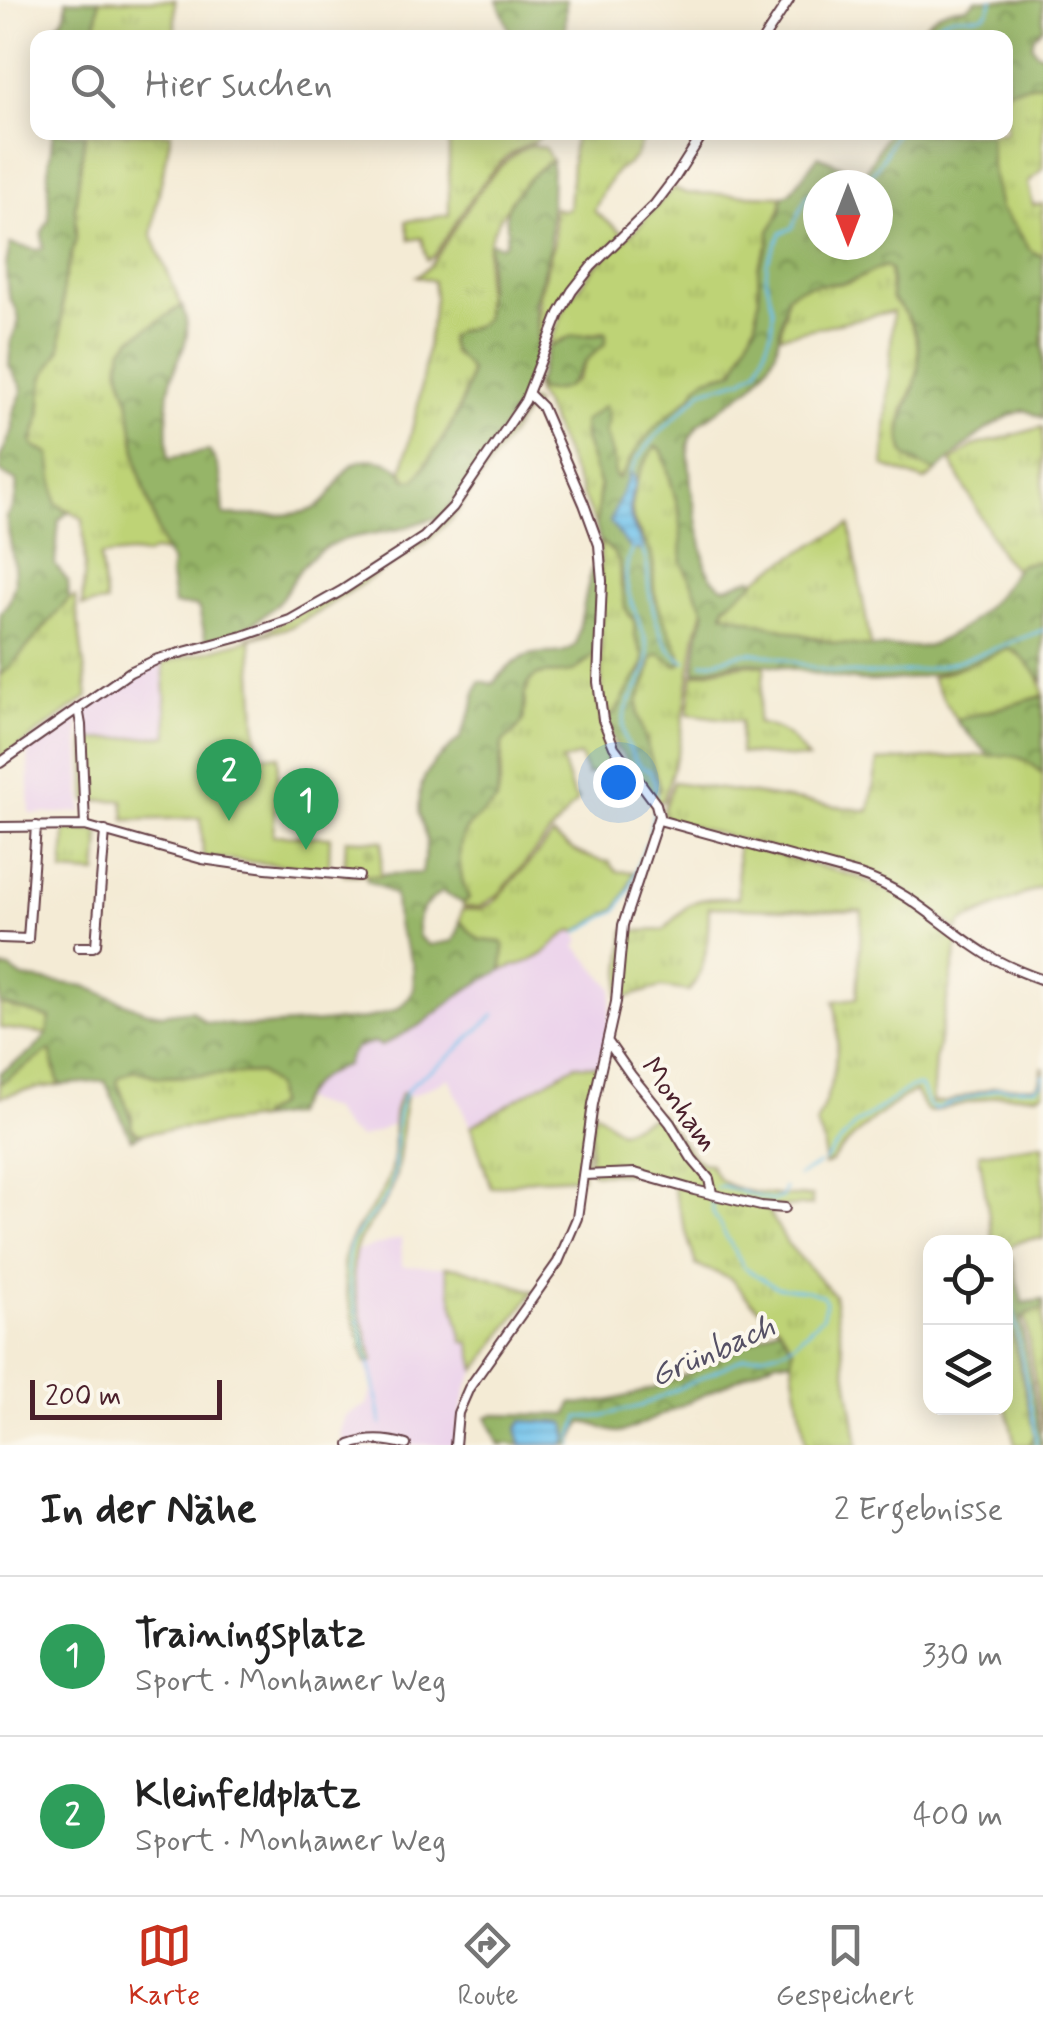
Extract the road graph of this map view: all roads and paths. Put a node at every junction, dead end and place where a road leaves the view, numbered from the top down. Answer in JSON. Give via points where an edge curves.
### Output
{"nodes":[{"id":1,"x":788,"y":0,"type":"edge"},
{"id":2,"x":769,"y":30,"type":"edge"},
{"id":3,"x":699,"y":140,"type":"edge"},
{"id":4,"x":529,"y":394,"type":"junction"},
{"id":5,"x":78,"y":708,"type":"junction"},
{"id":6,"x":0,"y":763,"type":"edge"},
{"id":7,"x":659,"y":820,"type":"junction"},
{"id":8,"x":36,"y":826,"type":"junction"},
{"id":9,"x":85,"y":826,"type":"junction"},
{"id":10,"x":0,"y":827,"type":"edge"},
{"id":11,"x":105,"y":831,"type":"junction"},
{"id":12,"x":359,"y":876,"type":"dead end"},
{"id":13,"x":0,"y":938,"type":"edge"},
{"id":14,"x":78,"y":947,"type":"dead end"},
{"id":15,"x":1043,"y":980,"type":"edge"},
{"id":16,"x":608,"y":1042,"type":"junction"},
{"id":17,"x":584,"y":1175,"type":"junction"},
{"id":18,"x":712,"y":1194,"type":"junction"},
{"id":19,"x":785,"y":1208,"type":"dead end"},
{"id":20,"x":350,"y":1445,"type":"edge"},
{"id":21,"x":406,"y":1445,"type":"edge"},
{"id":22,"x":455,"y":1445,"type":"edge"}],
"edges":[{"from":1,"to":2,"type":"street"},
{"from":3,"to":4,"type":"street","via":[[656,204],[572,291]]},
{"from":4,"to":5,"type":"street","via":[[453,507],[424,536],[290,620],[141,666]]},
{"from":4,"to":7,"type":"street","via":[[542,407],[599,544],[603,720]]},
{"from":5,"to":6,"type":"street"},
{"from":5,"to":9,"type":"street"},
{"from":7,"to":15,"type":"street","via":[[874,879],[901,891],[983,952]]},
{"from":7,"to":16,"type":"street","via":[[623,925]]},
{"from":8,"to":9,"type":"street"},
{"from":8,"to":10,"type":"street"},
{"from":8,"to":13,"type":"street","via":[[28,939]]},
{"from":9,"to":11,"type":"street"},
{"from":11,"to":12,"type":"street","via":[[202,858]]},
{"from":11,"to":14,"type":"street","via":[[96,945]]},
{"from":16,"to":17,"type":"street"},
{"from":16,"to":18,"type":"street","name":"Monham","via":[[709,1179]]},
{"from":17,"to":18,"type":"street","name":"Monham","via":[[636,1173]]},
{"from":17,"to":22,"type":"street","via":[[566,1248],[475,1376],[458,1413]]},
{"from":18,"to":19,"type":"street","name":"Monham"},
{"from":20,"to":21,"type":"street"}]}
